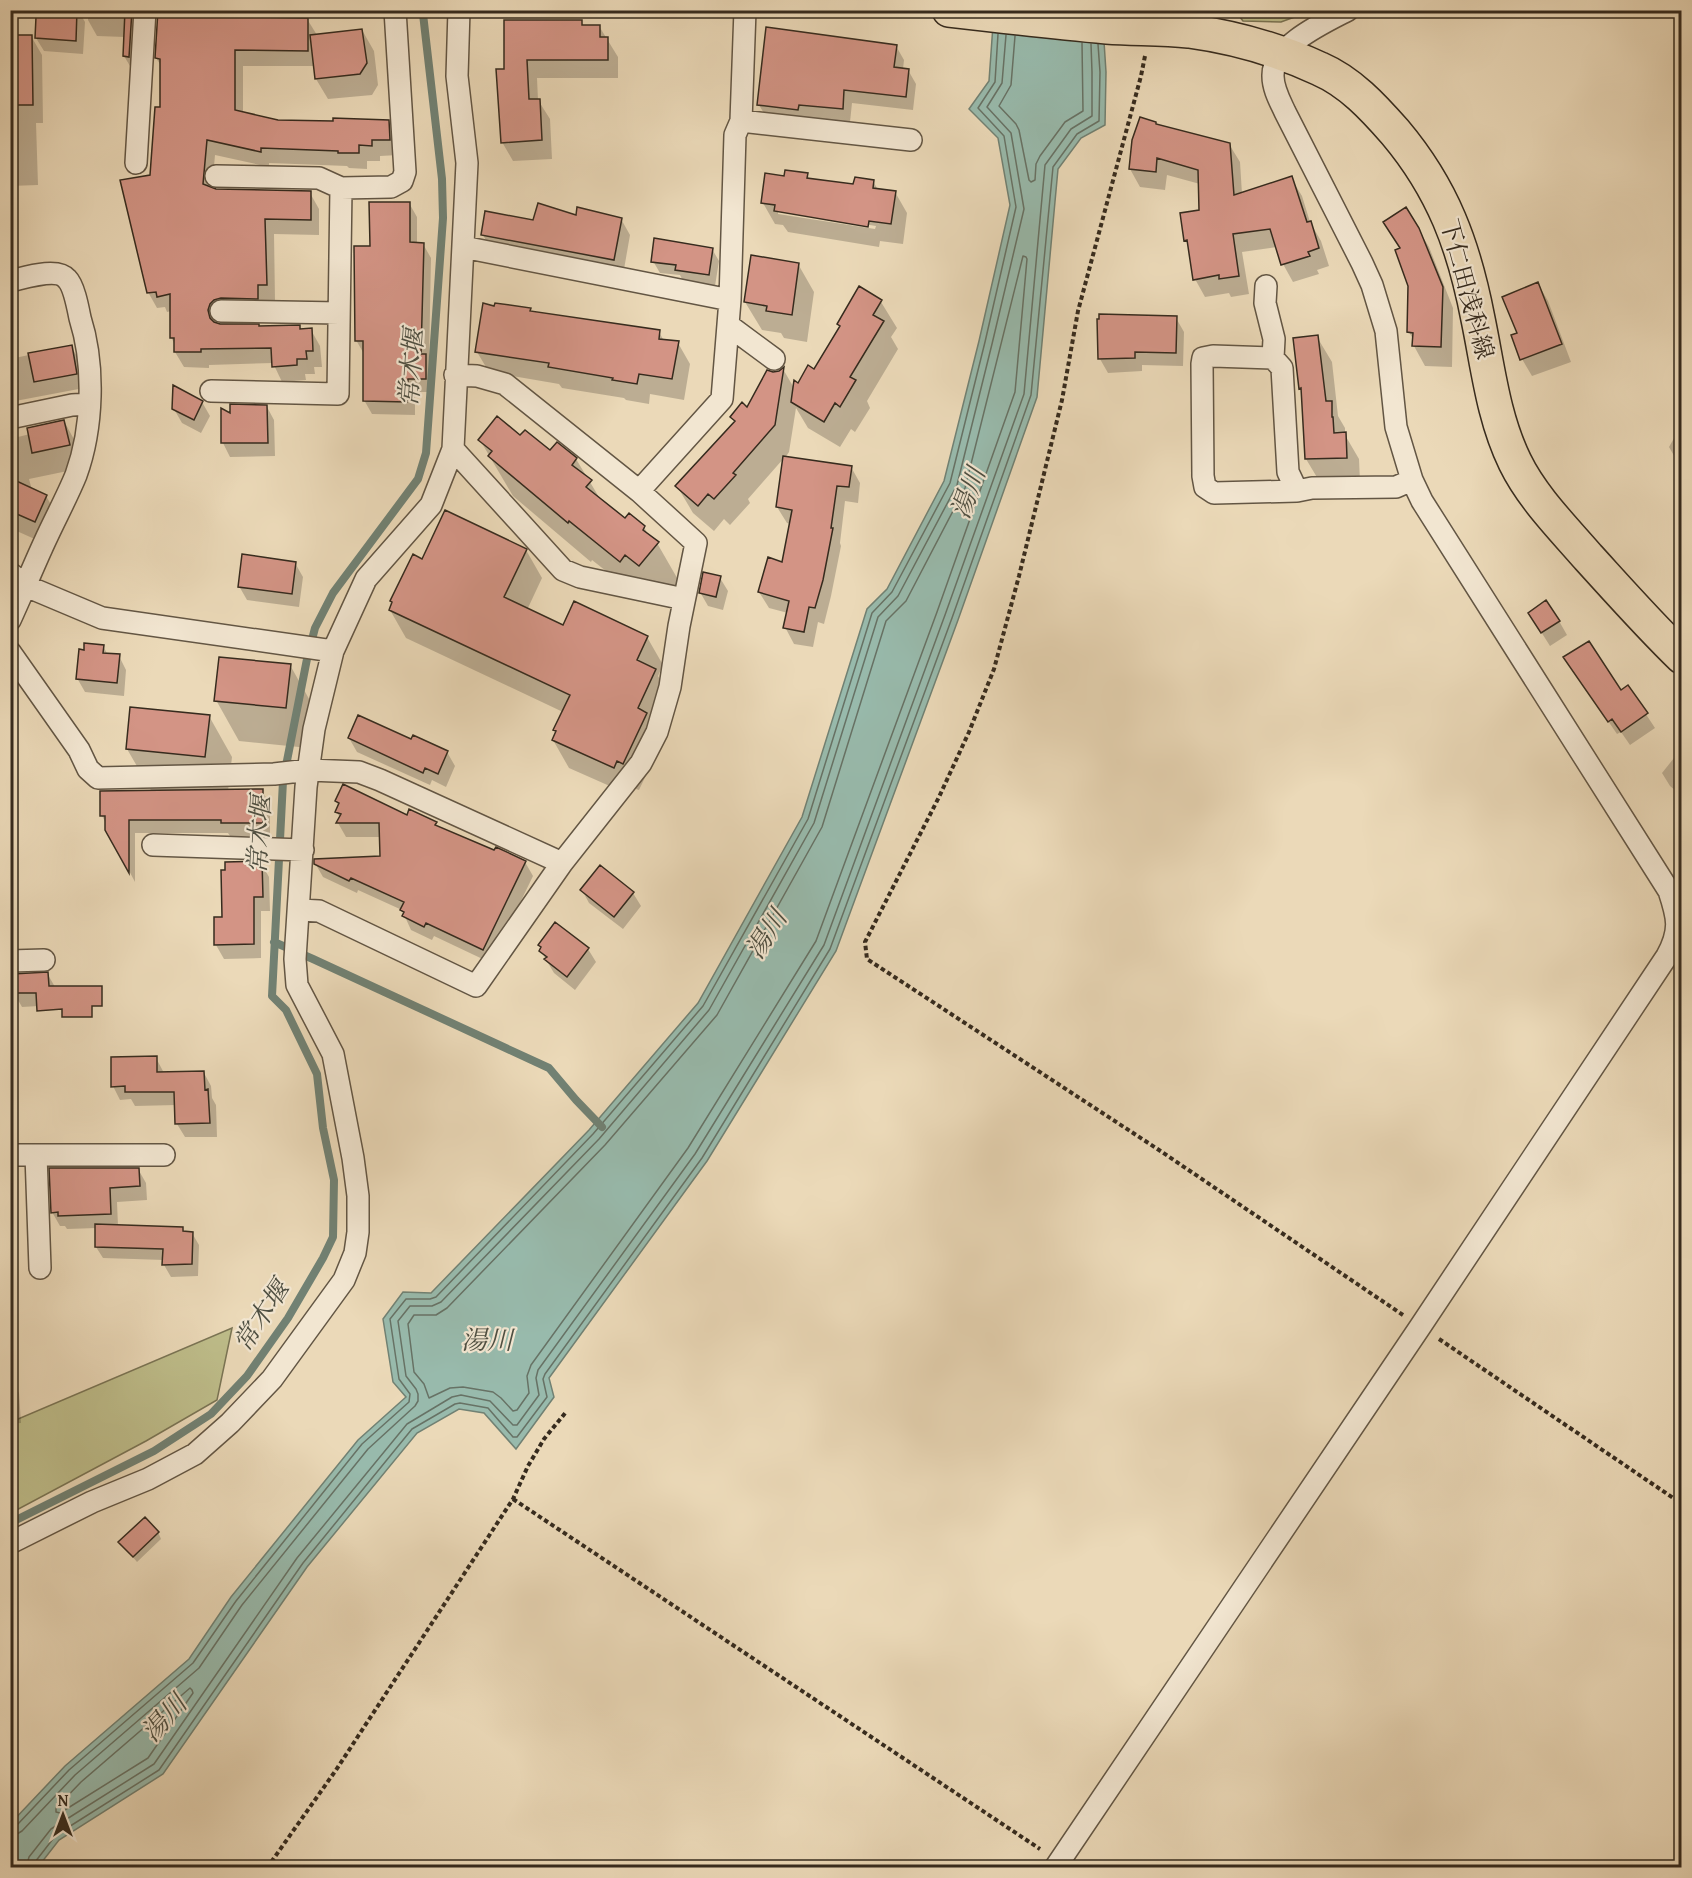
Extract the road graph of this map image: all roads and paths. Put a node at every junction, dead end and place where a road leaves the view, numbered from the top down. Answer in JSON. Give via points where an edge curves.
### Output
{"nodes":[{"id":1,"x":145,"y":10,"type":"edge"},
{"id":2,"x":395,"y":10,"type":"edge"},
{"id":3,"x":459,"y":10,"type":"edge"},
{"id":4,"x":745,"y":10,"type":"edge"},
{"id":5,"x":949,"y":10,"type":"edge"},
{"id":6,"x":1348,"y":10,"type":"edge"},
{"id":7,"x":1150,"y":29,"type":"junction"},
{"id":8,"x":1282,"y":54,"type":"junction"},
{"id":9,"x":741,"y":121,"type":"junction"},
{"id":10,"x":911,"y":140,"type":"dead end"},
{"id":11,"x":136,"y":163,"type":"dead end"},
{"id":12,"x":216,"y":176,"type":"dead end"},
{"id":13,"x":341,"y":188,"type":"junction"},
{"id":14,"x":463,"y":247,"type":"junction"},
{"id":15,"x":10,"y":281,"type":"edge"},
{"id":16,"x":1266,"y":286,"type":"dead end"},
{"id":17,"x":730,"y":300,"type":"junction"},
{"id":18,"x":221,"y":310,"type":"dead end"},
{"id":19,"x":339,"y":314,"type":"junction"},
{"id":20,"x":728,"y":325,"type":"junction"},
{"id":21,"x":1273,"y":358,"type":"junction"},
{"id":22,"x":774,"y":359,"type":"dead end"},
{"id":23,"x":455,"y":375,"type":"junction"},
{"id":24,"x":211,"y":391,"type":"dead end"},
{"id":25,"x":89,"y":404,"type":"junction"},
{"id":26,"x":10,"y":418,"type":"edge"},
{"id":27,"x":453,"y":449,"type":"junction"},
{"id":28,"x":1412,"y":480,"type":"junction"},
{"id":29,"x":639,"y":491,"type":"junction"},
{"id":30,"x":1298,"y":491,"type":"junction"},
{"id":31,"x":18,"y":580,"type":"edge"},
{"id":32,"x":684,"y":599,"type":"junction"},
{"id":33,"x":10,"y":620,"type":"edge"},
{"id":34,"x":326,"y":650,"type":"junction"},
{"id":35,"x":10,"y":652,"type":"edge"},
{"id":36,"x":1682,"y":657,"type":"edge"},
{"id":37,"x":303,"y":771,"type":"junction"},
{"id":38,"x":153,"y":845,"type":"dead end"},
{"id":39,"x":288,"y":850,"type":"junction"},
{"id":40,"x":562,"y":863,"type":"junction"},
{"id":41,"x":300,"y":910,"type":"junction"},
{"id":42,"x":44,"y":960,"type":"dead end"},
{"id":43,"x":10,"y":961,"type":"edge"},
{"id":44,"x":10,"y":1155,"type":"edge"},
{"id":45,"x":36,"y":1155,"type":"junction"},
{"id":46,"x":164,"y":1155,"type":"dead end"},
{"id":47,"x":40,"y":1268,"type":"dead end"},
{"id":48,"x":1420,"y":1327,"type":"junction"},
{"id":49,"x":566,"y":1413,"type":"dead end"},
{"id":50,"x":513,"y":1498,"type":"junction"},
{"id":51,"x":1682,"y":1504,"type":"edge"},
{"id":52,"x":10,"y":1543,"type":"edge"},
{"id":53,"x":1057,"y":1864,"type":"edge"},
{"id":54,"x":267,"y":1868,"type":"edge"}],
"edges":[{"from":1,"to":11,"type":"street"},
{"from":2,"to":13,"type":"street","via":[[405,172],[402,181],[391,187]]},
{"from":3,"to":14,"type":"street","via":[[457,76],[467,163]]},
{"from":4,"to":9,"type":"street"},
{"from":5,"to":7,"type":"main road","name":"下仁田浅科線"},
{"from":6,"to":8,"type":"street","via":[[1298,39]]},
{"from":7,"to":8,"type":"main road","name":"下仁田浅科線","via":[[1216,35]]},
{"from":7,"to":48,"type":"path","via":[[1142,76],[1078,310],[1059,411],[994,669],[939,797],[865,942],[867,959]]},
{"from":8,"to":28,"type":"street","via":[[1272,75],[1275,89],[1362,263],[1380,311],[1386,331],[1396,427]]},
{"from":8,"to":36,"type":"main road","name":"下仁田浅科線","via":[[1323,70],[1356,92],[1416,158],[1444,206],[1462,252],[1498,418],[1517,466],[1556,520]]},
{"from":9,"to":10,"type":"street"},
{"from":9,"to":17,"type":"street","via":[[735,135]]},
{"from":12,"to":13,"type":"street","via":[[319,178]]},
{"from":13,"to":19,"type":"street"},
{"from":14,"to":17,"type":"street"},
{"from":14,"to":23,"type":"street"},
{"from":15,"to":25,"type":"street","via":[[47,273],[68,279],[88,351]]},
{"from":16,"to":21,"type":"street"},
{"from":17,"to":20,"type":"street"},
{"from":18,"to":19,"type":"street"},
{"from":19,"to":24,"type":"street","via":[[338,394]]},
{"from":20,"to":22,"type":"street"},
{"from":20,"to":29,"type":"street","via":[[722,399]]},
{"from":21,"to":30,"type":"street","via":[[1282,368],[1288,472]]},
{"from":21,"to":30,"type":"street","via":[[1203,358],[1205,487],[1214,493]]},
{"from":23,"to":27,"type":"street"},
{"from":23,"to":29,"type":"street","via":[[505,384]]},
{"from":25,"to":26,"type":"street"},
{"from":25,"to":31,"type":"street","via":[[84,450],[75,476],[44,543]]},
{"from":27,"to":32,"type":"street","via":[[563,570]]},
{"from":27,"to":34,"type":"street","via":[[431,505],[366,579]]},
{"from":28,"to":30,"type":"street","via":[[1396,487]]},
{"from":28,"to":48,"type":"street","via":[[1669,891],[1677,924],[1667,956]]},
{"from":29,"to":32,"type":"street","via":[[696,543]]},
{"from":31,"to":33,"type":"street"},
{"from":31,"to":34,"type":"street","via":[[102,618]]},
{"from":32,"to":40,"type":"street","via":[[670,687],[657,732],[641,763]]},
{"from":34,"to":37,"type":"street"},
{"from":35,"to":37,"type":"street","via":[[79,750],[88,769],[98,778]]},
{"from":37,"to":39,"type":"street","via":[[306,787]]},
{"from":37,"to":40,"type":"street","via":[[359,772]]},
{"from":38,"to":39,"type":"street"},
{"from":39,"to":41,"type":"street"},
{"from":40,"to":41,"type":"street","via":[[476,986],[319,911]]},
{"from":41,"to":52,"type":"street","via":[[297,985],[333,1054],[358,1196],[355,1253],[344,1280],[272,1379],[195,1454]]},
{"from":42,"to":43,"type":"street"},
{"from":44,"to":45,"type":"street"},
{"from":45,"to":46,"type":"street"},
{"from":45,"to":47,"type":"street"},
{"from":48,"to":51,"type":"path"},
{"from":48,"to":53,"type":"street"},
{"from":49,"to":50,"type":"path","via":[[544,1439]]},
{"from":50,"to":53,"type":"path"},
{"from":50,"to":54,"type":"path","via":[[336,1770]]}]}
